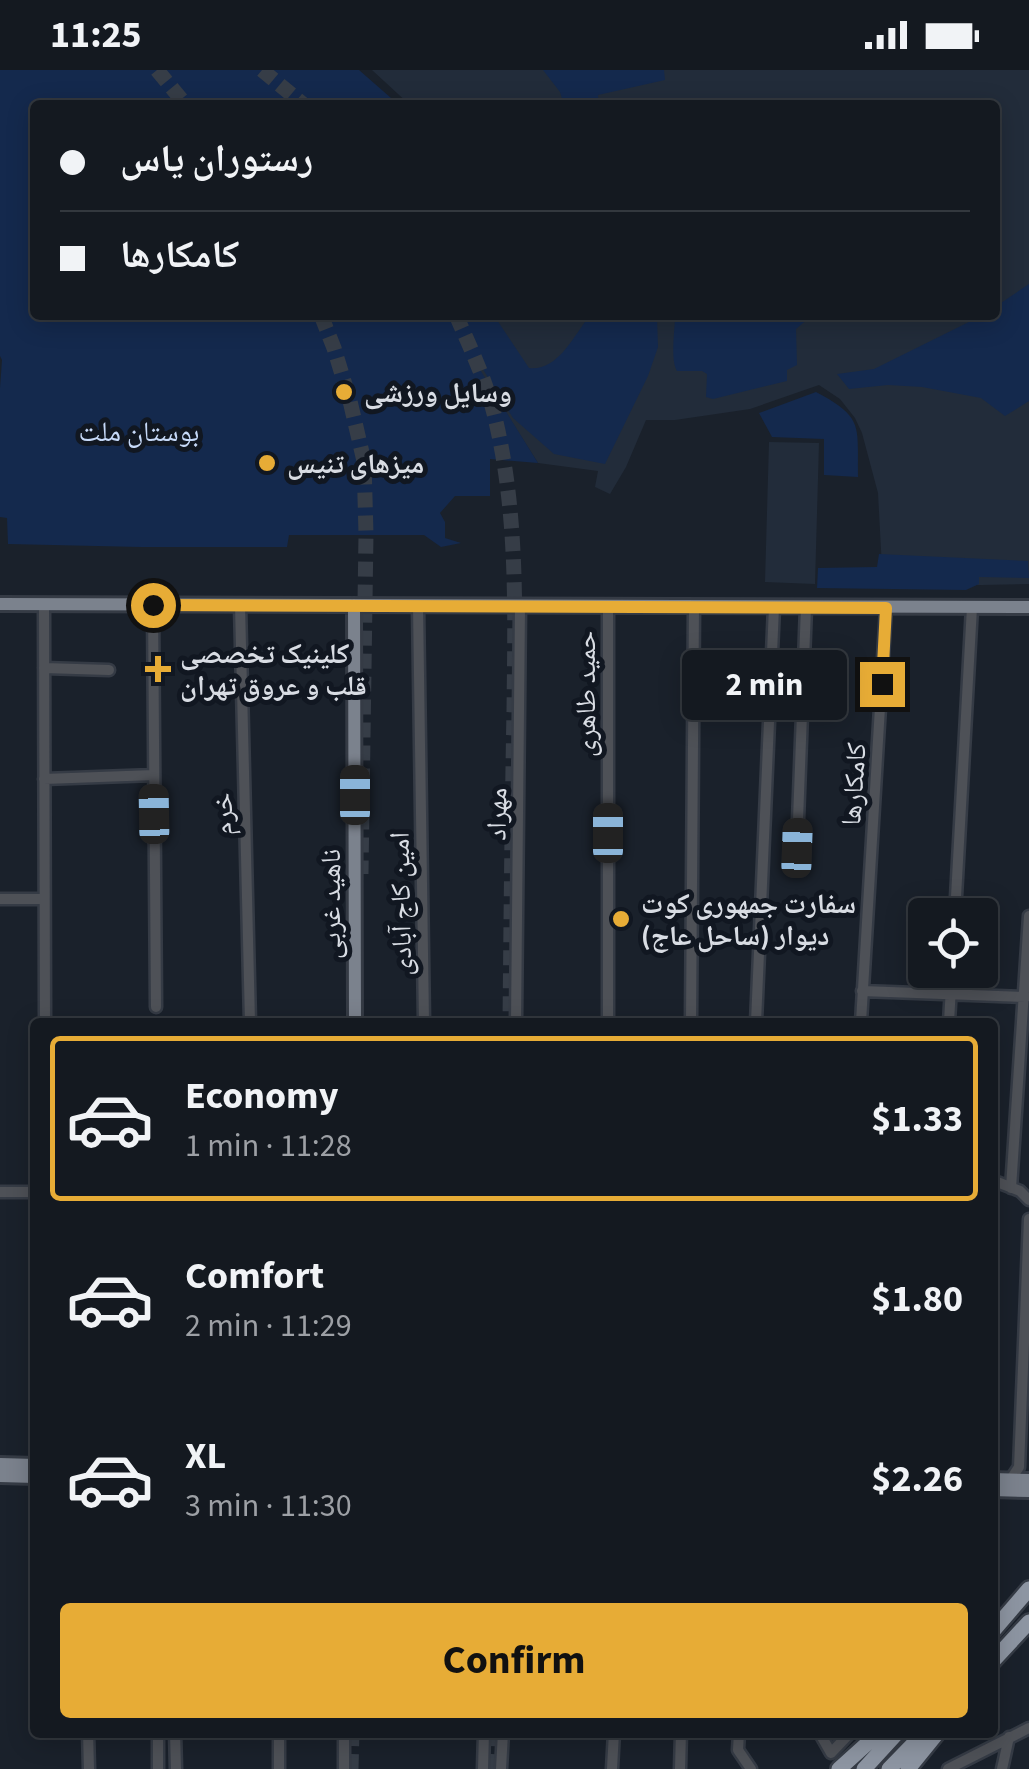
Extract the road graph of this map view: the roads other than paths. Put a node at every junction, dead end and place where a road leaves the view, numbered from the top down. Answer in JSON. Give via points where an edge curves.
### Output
{"nodes":[{"id":1,"x":0,"y":604,"type":"edge"},
{"id":2,"x":44,"y":604,"type":"junction"},
{"id":3,"x":153,"y":605,"type":"junction"},
{"id":4,"x":240,"y":605,"type":"junction"},
{"id":5,"x":354,"y":605,"type":"junction"},
{"id":6,"x":418,"y":605,"type":"junction"},
{"id":7,"x":520,"y":606,"type":"junction"},
{"id":8,"x":608,"y":606,"type":"junction"},
{"id":9,"x":694,"y":606,"type":"junction"},
{"id":10,"x":774,"y":607,"type":"junction"},
{"id":11,"x":806,"y":607,"type":"junction"},
{"id":12,"x":972,"y":607,"type":"junction"},
{"id":13,"x":886,"y":608,"type":"junction"},
{"id":14,"x":1029,"y":608,"type":"edge"},
{"id":15,"x":44,"y":668,"type":"junction"},
{"id":16,"x":109,"y":670,"type":"dead end"},
{"id":17,"x":154,"y":775,"type":"junction"},
{"id":18,"x":44,"y":779,"type":"junction"},
{"id":19,"x":797,"y":848,"type":"dead end"},
{"id":20,"x":955,"y":898,"type":"edge"},
{"id":21,"x":0,"y":899,"type":"edge"},
{"id":22,"x":44,"y":900,"type":"junction"},
{"id":23,"x":1029,"y":916,"type":"edge"},
{"id":24,"x":950,"y":988,"type":"edge"},
{"id":25,"x":862,"y":991,"type":"junction"},
{"id":26,"x":950,"y":994,"type":"junction"},
{"id":27,"x":1026,"y":997,"type":"edge"},
{"id":28,"x":156,"y":1007,"type":"dead end"},
{"id":29,"x":45,"y":1018,"type":"edge"},
{"id":30,"x":250,"y":1018,"type":"edge"},
{"id":31,"x":355,"y":1018,"type":"edge"},
{"id":32,"x":424,"y":1018,"type":"edge"},
{"id":33,"x":516,"y":1018,"type":"edge"},
{"id":34,"x":608,"y":1018,"type":"edge"},
{"id":35,"x":691,"y":1018,"type":"edge"},
{"id":36,"x":756,"y":1018,"type":"edge"},
{"id":37,"x":860,"y":1018,"type":"edge"},
{"id":38,"x":948,"y":1018,"type":"edge"},
{"id":39,"x":998,"y":1183,"type":"edge"},
{"id":40,"x":1010,"y":1188,"type":"junction"},
{"id":41,"x":0,"y":1192,"type":"edge"},
{"id":42,"x":30,"y":1192,"type":"edge"},
{"id":43,"x":1029,"y":1200,"type":"edge"},
{"id":44,"x":1028,"y":1220,"type":"edge"},
{"id":45,"x":1025,"y":1414,"type":"edge"},
{"id":46,"x":0,"y":1464,"type":"edge"},
{"id":47,"x":30,"y":1465,"type":"edge"},
{"id":48,"x":0,"y":1476,"type":"edge"},
{"id":49,"x":30,"y":1476,"type":"edge"},
{"id":50,"x":998,"y":1479,"type":"edge"},
{"id":51,"x":1011,"y":1479,"type":"junction"},
{"id":52,"x":1029,"y":1480,"type":"edge"},
{"id":53,"x":998,"y":1490,"type":"edge"},
{"id":54,"x":1029,"y":1490,"type":"edge"},
{"id":55,"x":1029,"y":1589,"type":"edge"},
{"id":56,"x":1029,"y":1622,"type":"edge"},
{"id":57,"x":998,"y":1625,"type":"edge"},
{"id":58,"x":998,"y":1656,"type":"edge"},
{"id":59,"x":1029,"y":1728,"type":"edge"},
{"id":60,"x":1009,"y":1737,"type":"junction"},
{"id":61,"x":88,"y":1738,"type":"edge"},
{"id":62,"x":158,"y":1738,"type":"edge"},
{"id":63,"x":175,"y":1738,"type":"edge"},
{"id":64,"x":279,"y":1738,"type":"edge"},
{"id":65,"x":344,"y":1738,"type":"edge"},
{"id":66,"x":484,"y":1738,"type":"edge"},
{"id":67,"x":503,"y":1738,"type":"edge"},
{"id":68,"x":614,"y":1738,"type":"edge"},
{"id":69,"x":681,"y":1738,"type":"edge"},
{"id":70,"x":739,"y":1738,"type":"edge"},
{"id":71,"x":822,"y":1738,"type":"edge"},
{"id":72,"x":846,"y":1738,"type":"edge"},
{"id":73,"x":873,"y":1738,"type":"edge"},
{"id":74,"x":892,"y":1738,"type":"edge"},
{"id":75,"x":918,"y":1738,"type":"edge"},
{"id":76,"x":933,"y":1738,"type":"edge"},
{"id":77,"x":158,"y":1746,"type":"junction"},
{"id":78,"x":176,"y":1747,"type":"junction"},
{"id":79,"x":483,"y":1767,"type":"edge"},
{"id":80,"x":501,"y":1768,"type":"edge"},
{"id":81,"x":950,"y":1768,"type":"edge"},
{"id":82,"x":89,"y":1769,"type":"edge"},
{"id":83,"x":158,"y":1769,"type":"edge"},
{"id":84,"x":176,"y":1769,"type":"edge"},
{"id":85,"x":279,"y":1769,"type":"edge"},
{"id":86,"x":344,"y":1769,"type":"edge"},
{"id":87,"x":612,"y":1769,"type":"edge"},
{"id":88,"x":680,"y":1769,"type":"edge"},
{"id":89,"x":751,"y":1769,"type":"edge"},
{"id":90,"x":839,"y":1769,"type":"edge"},
{"id":91,"x":864,"y":1769,"type":"edge"},
{"id":92,"x":889,"y":1769,"type":"edge"},
{"id":93,"x":908,"y":1769,"type":"edge"},
{"id":94,"x":1002,"y":1769,"type":"edge"}],
"edges":[{"from":1,"to":2,"type":"main road"},
{"from":2,"to":3,"type":"main road"},
{"from":2,"to":15,"type":"street"},
{"from":3,"to":4,"type":"main road"},
{"from":3,"to":17,"type":"street"},
{"from":4,"to":5,"type":"main road"},
{"from":4,"to":30,"type":"street","name":"خرم"},
{"from":5,"to":6,"type":"main road"},
{"from":5,"to":31,"type":"main road","name":"ناهید غربی"},
{"from":6,"to":7,"type":"main road"},
{"from":6,"to":32,"type":"street","name":"امین کاج آبادی"},
{"from":7,"to":8,"type":"main road"},
{"from":7,"to":33,"type":"street","name":"مهراد"},
{"from":8,"to":9,"type":"main road"},
{"from":8,"to":34,"type":"street","name":"حمید طاهری"},
{"from":9,"to":10,"type":"main road"},
{"from":9,"to":35,"type":"street"},
{"from":10,"to":11,"type":"main road"},
{"from":10,"to":36,"type":"street"},
{"from":11,"to":13,"type":"main road"},
{"from":11,"to":19,"type":"street"},
{"from":12,"to":13,"type":"main road"},
{"from":12,"to":14,"type":"main road"},
{"from":12,"to":20,"type":"street"},
{"from":13,"to":25,"type":"street","name":"کامکارها"},
{"from":15,"to":16,"type":"street"},
{"from":15,"to":18,"type":"street"},
{"from":17,"to":18,"type":"street"},
{"from":17,"to":28,"type":"street"},
{"from":18,"to":22,"type":"street"},
{"from":21,"to":22,"type":"street"},
{"from":22,"to":29,"type":"street"},
{"from":23,"to":27,"type":"street"},
{"from":24,"to":26,"type":"street"},
{"from":25,"to":26,"type":"street"},
{"from":25,"to":37,"type":"street","name":"کامکارها"},
{"from":26,"to":27,"type":"street"},
{"from":26,"to":38,"type":"street"},
{"from":27,"to":40,"type":"street"},
{"from":39,"to":40,"type":"street"},
{"from":40,"to":43,"type":"street"},
{"from":41,"to":42,"type":"street"},
{"from":44,"to":45,"type":"street"},
{"from":45,"to":51,"type":"street","via":[[1019,1467]]},
{"from":46,"to":47,"type":"main road"},
{"from":48,"to":49,"type":"main road"},
{"from":50,"to":51,"type":"main road"},
{"from":51,"to":52,"type":"main road"},
{"from":53,"to":54,"type":"main road"},
{"from":55,"to":57,"type":"highway"},
{"from":56,"to":58,"type":"highway"},
{"from":59,"to":60,"type":"street"},
{"from":60,"to":81,"type":"street"},
{"from":60,"to":94,"type":"street"},
{"from":61,"to":82,"type":"street"},
{"from":62,"to":77,"type":"street"},
{"from":63,"to":78,"type":"street"},
{"from":64,"to":85,"type":"street"},
{"from":65,"to":86,"type":"street"},
{"from":66,"to":79,"type":"street"},
{"from":67,"to":80,"type":"street"},
{"from":68,"to":87,"type":"street"},
{"from":69,"to":88,"type":"street"},
{"from":70,"to":89,"type":"street","via":[[738,1750]]},
{"from":71,"to":72,"type":"street","via":[[831,1753]]},
{"from":73,"to":90,"type":"highway"},
{"from":74,"to":91,"type":"highway"},
{"from":75,"to":92,"type":"highway"},
{"from":76,"to":93,"type":"highway"},
{"from":77,"to":78,"type":"street"},
{"from":77,"to":83,"type":"street"},
{"from":78,"to":84,"type":"street"},
{"from":79,"to":80,"type":"street"}]}
